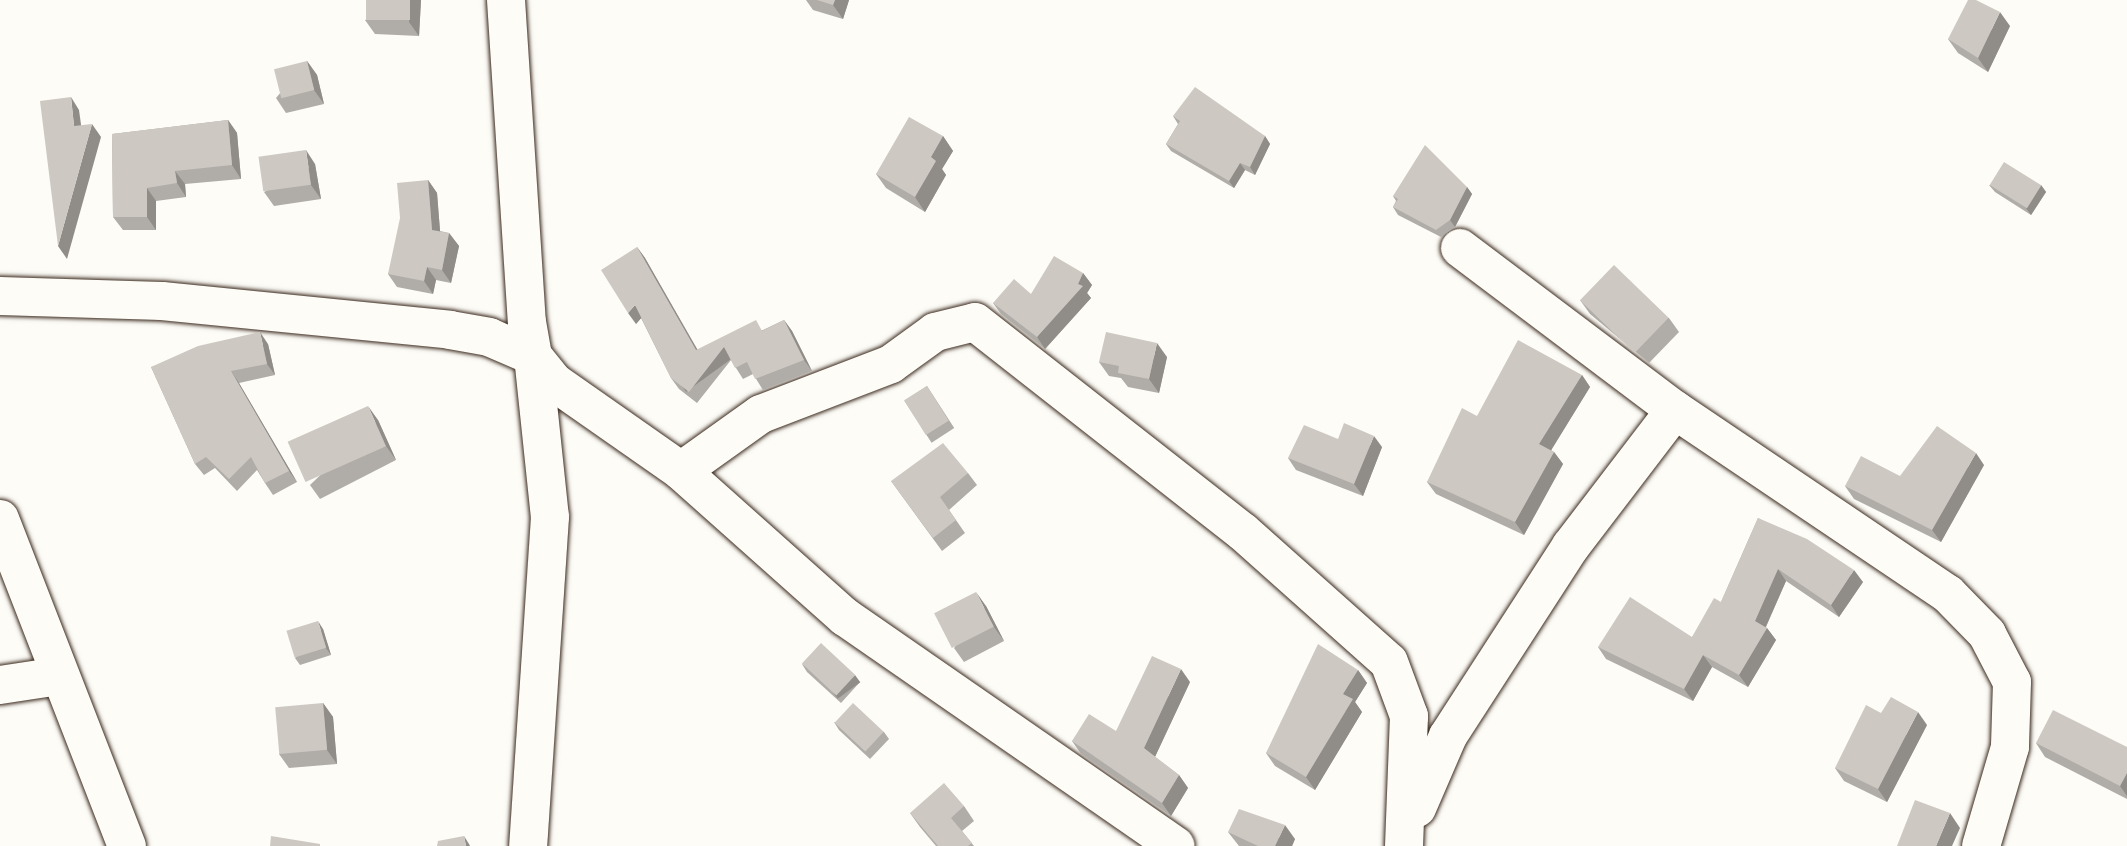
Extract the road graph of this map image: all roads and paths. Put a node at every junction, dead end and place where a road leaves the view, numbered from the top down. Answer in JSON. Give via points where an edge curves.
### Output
{"nodes":[{"id":1,"x":506,"y":0,"type":"edge"},
{"id":2,"x":1460,"y":248,"type":"dead end"},
{"id":3,"x":0,"y":296,"type":"edge"},
{"id":4,"x":533,"y":356,"type":"junction"},
{"id":5,"x":1675,"y":410,"type":"junction"},
{"id":6,"x":681,"y":471,"type":"junction"},
{"id":7,"x":0,"y":519,"type":"edge"},
{"id":8,"x":59,"y":676,"type":"junction"},
{"id":9,"x":0,"y":685,"type":"edge"},
{"id":10,"x":1404,"y":844,"type":"edge"},
{"id":11,"x":127,"y":846,"type":"edge"},
{"id":12,"x":527,"y":846,"type":"edge"},
{"id":13,"x":1176,"y":846,"type":"edge"},
{"id":14,"x":1982,"y":846,"type":"edge"}],
"edges":[{"from":1,"to":4,"type":"street"},
{"from":2,"to":5,"type":"street"},
{"from":3,"to":4,"type":"street","via":[[162,301],[450,330],[489,337]]},
{"from":4,"to":6,"type":"street","via":[[577,401]]},
{"from":4,"to":12,"type":"street","via":[[550,517]]},
{"from":5,"to":10,"type":"street","via":[[1571,546],[1448,736]]},
{"from":5,"to":14,"type":"street","via":[[1948,594],[1987,634],[2012,682],[2010,747]]},
{"from":6,"to":10,"type":"street","via":[[761,415],[891,364],[935,332],[975,323],[1265,550],[1389,662],[1409,716]]},
{"from":6,"to":13,"type":"street","via":[[845,617]]},
{"from":7,"to":8,"type":"street"},
{"from":8,"to":9,"type":"street"},
{"from":8,"to":11,"type":"street"}]}
